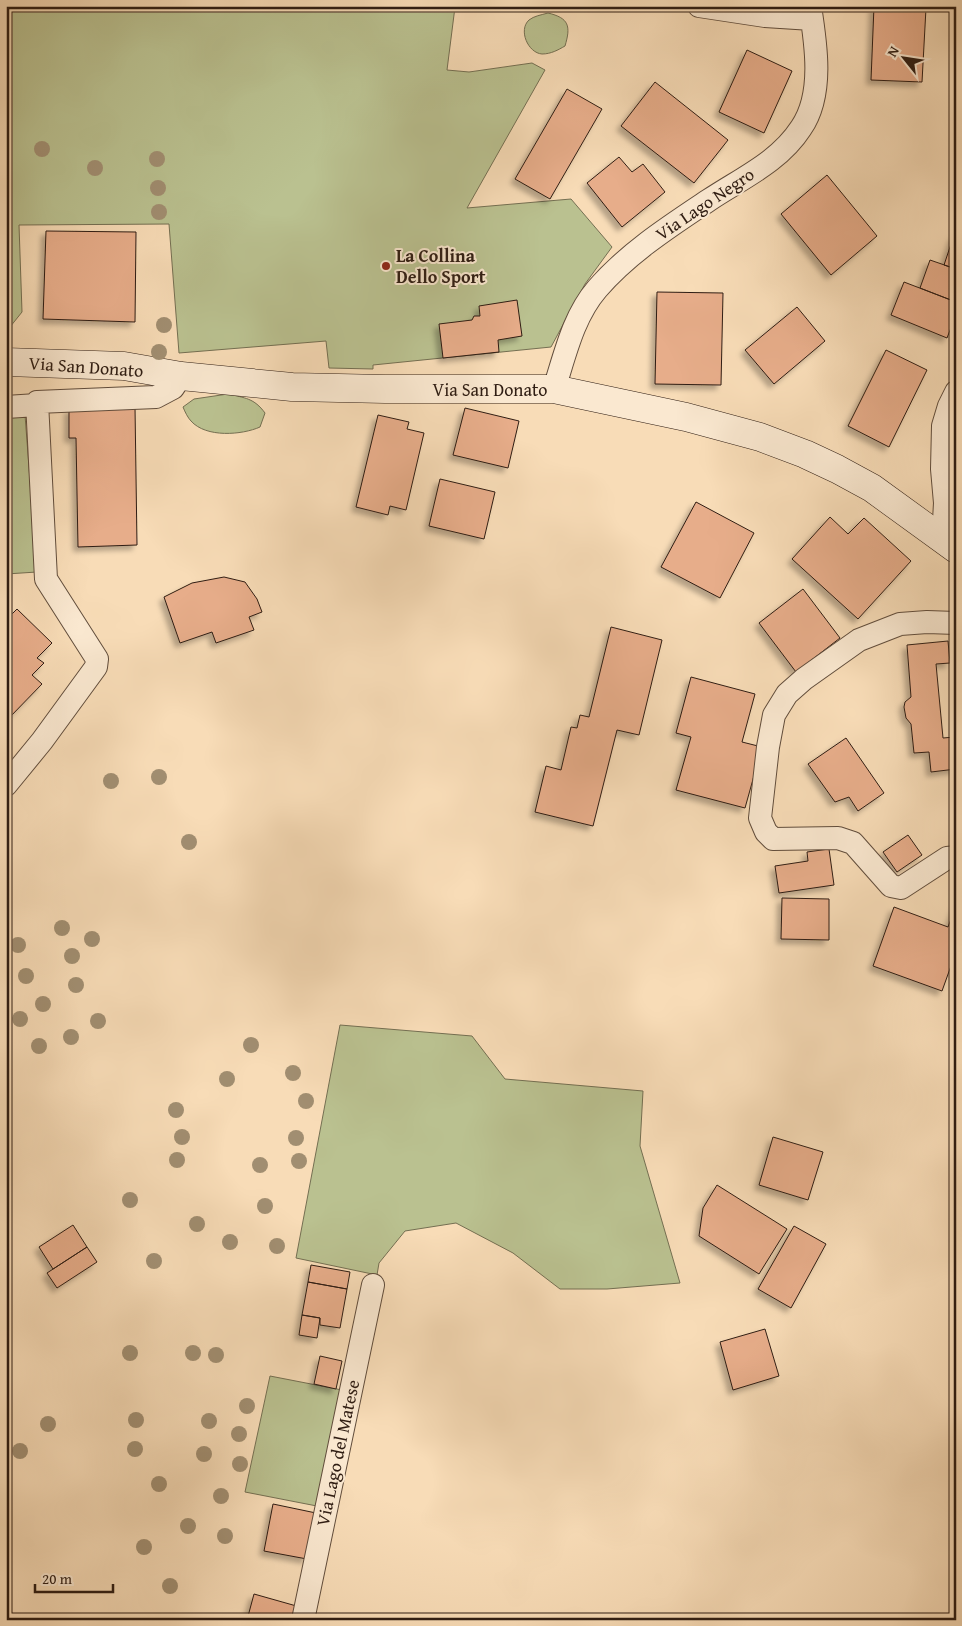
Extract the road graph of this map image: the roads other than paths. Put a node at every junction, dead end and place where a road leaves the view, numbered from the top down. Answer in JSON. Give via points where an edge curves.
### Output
{"nodes":[{"id":1,"x":699,"y":6,"type":"edge"},
{"id":2,"x":811,"y":12,"type":"edge"},
{"id":3,"x":6,"y":362,"type":"edge"},
{"id":4,"x":181,"y":376,"type":"junction"},
{"id":5,"x":554,"y":389,"type":"junction"},
{"id":6,"x":956,"y":392,"type":"edge"},
{"id":7,"x":37,"y":405,"type":"junction"},
{"id":8,"x":6,"y":407,"type":"edge"},
{"id":9,"x":949,"y":544,"type":"edge"},
{"id":10,"x":956,"y":623,"type":"edge"},
{"id":11,"x":6,"y":785,"type":"edge"},
{"id":12,"x":956,"y":857,"type":"edge"},
{"id":13,"x":373,"y":1285,"type":"dead end"},
{"id":14,"x":303,"y":1620,"type":"edge"}],
"edges":[{"from":1,"to":2,"type":"street","via":[[765,16]]},
{"from":2,"to":5,"type":"street","name":"Via Lago Negro","via":[[816,80],[802,128],[778,156],[639,249],[596,290],[577,318]]},
{"from":3,"to":4,"type":"street","name":"Via San Donato","via":[[124,366]]},
{"from":4,"to":5,"type":"street","name":"Via San Donato","via":[[292,387]]},
{"from":4,"to":7,"type":"street","via":[[173,388],[156,397],[37,402]]},
{"from":5,"to":9,"type":"street","name":"Via San Donato","via":[[686,417],[796,450],[872,488]]},
{"from":6,"to":9,"type":"street","name":"Via San Donato","via":[[943,426],[942,469]]},
{"from":7,"to":8,"type":"street"},
{"from":7,"to":11,"type":"street","via":[[46,579],[97,659],[96,667]]},
{"from":10,"to":12,"type":"street","via":[[900,624],[859,640],[787,694],[774,716],[760,818],[773,839],[838,838],[853,843],[891,886],[901,888],[947,858]]},
{"from":13,"to":14,"type":"street","name":"Via Lago del Matese"}]}
